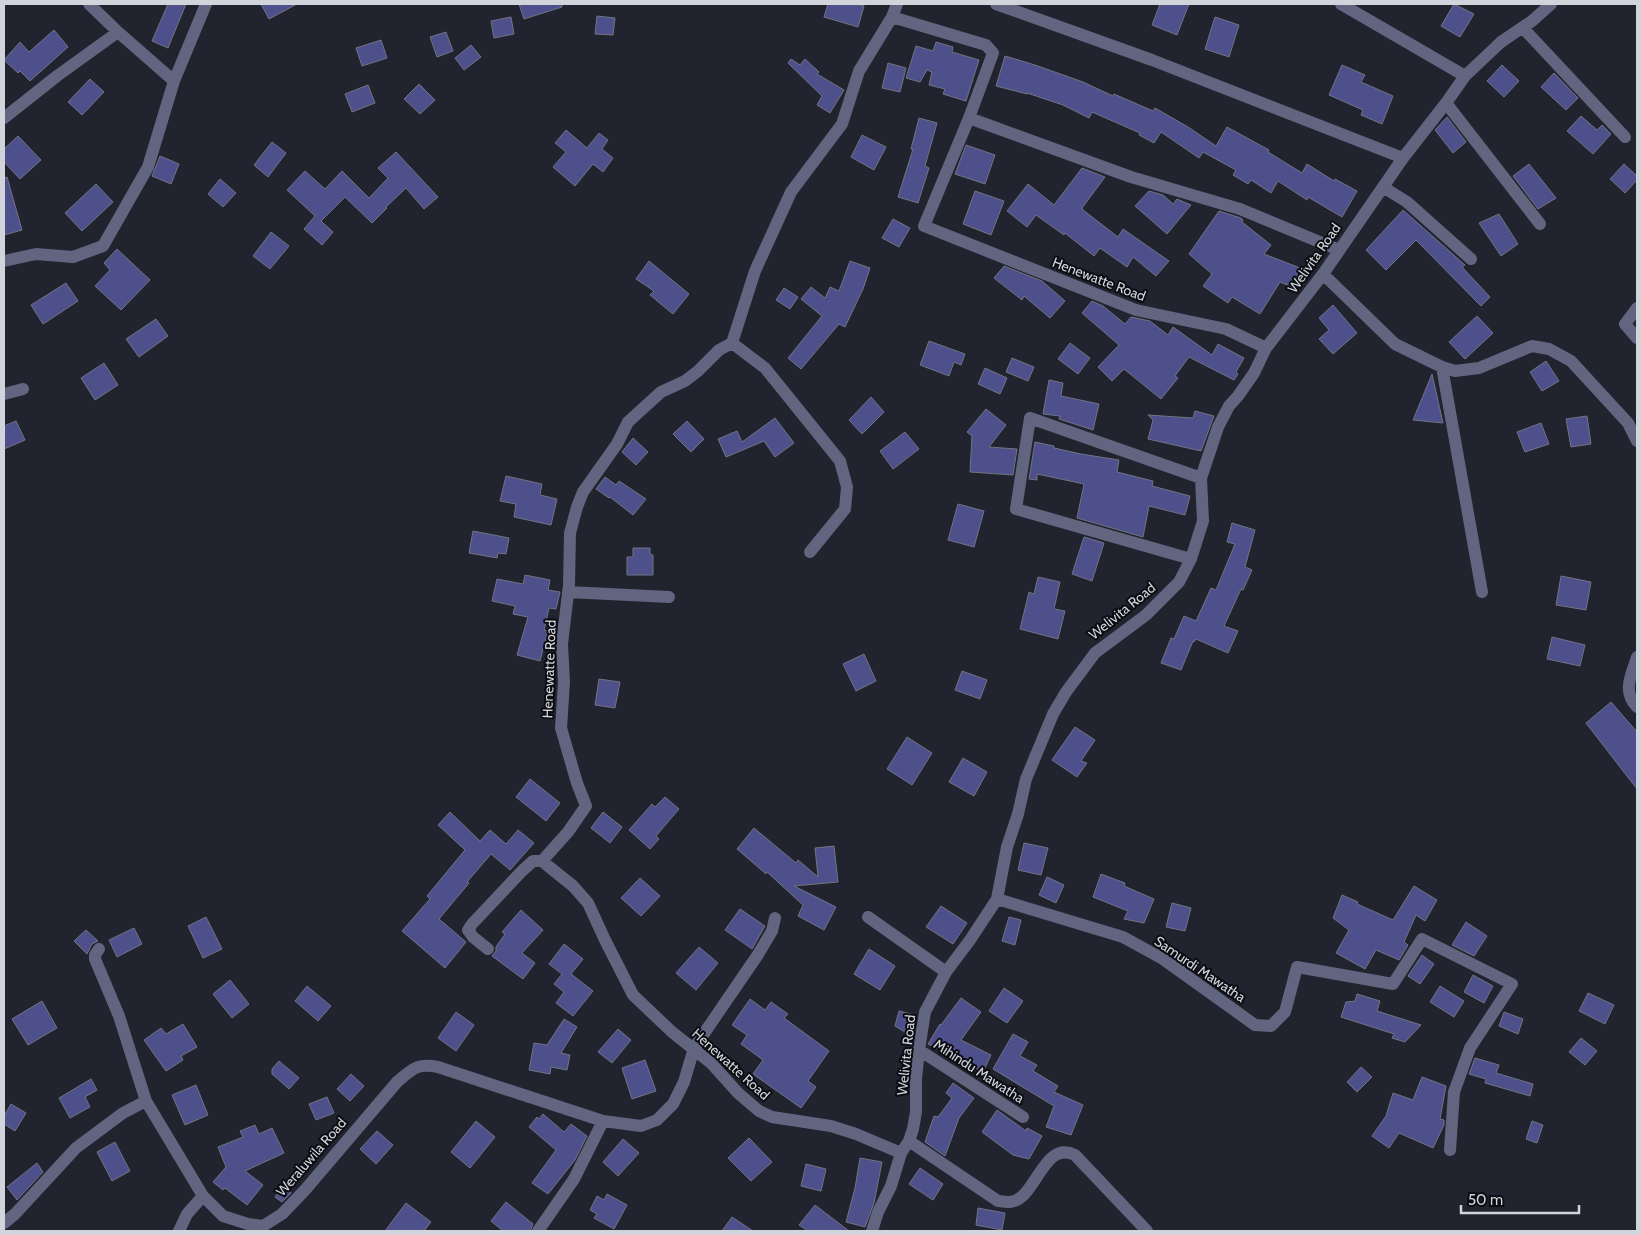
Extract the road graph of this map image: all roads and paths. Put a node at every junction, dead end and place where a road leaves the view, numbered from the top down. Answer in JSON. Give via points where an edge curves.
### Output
{"nodes":[{"id":1,"x":89,"y":4,"type":"edge"},
{"id":2,"x":206,"y":4,"type":"edge"},
{"id":3,"x":897,"y":4,"type":"edge"},
{"id":4,"x":996,"y":4,"type":"edge"},
{"id":5,"x":1341,"y":4,"type":"edge"},
{"id":6,"x":1552,"y":4,"type":"edge"},
{"id":7,"x":892,"y":16,"type":"junction"},
{"id":8,"x":1523,"y":28,"type":"junction"},
{"id":9,"x":118,"y":32,"type":"junction"},
{"id":10,"x":1465,"y":76,"type":"junction"},
{"id":11,"x":174,"y":80,"type":"junction"},
{"id":12,"x":1446,"y":103,"type":"junction"},
{"id":13,"x":4,"y":118,"type":"edge"},
{"id":14,"x":969,"y":118,"type":"junction"},
{"id":15,"x":1625,"y":137,"type":"dead end"},
{"id":16,"x":1403,"y":158,"type":"junction"},
{"id":17,"x":1383,"y":187,"type":"junction"},
{"id":18,"x":1540,"y":224,"type":"dead end"},
{"id":19,"x":1339,"y":250,"type":"junction"},
{"id":20,"x":1470,"y":259,"type":"dead end"},
{"id":21,"x":4,"y":260,"type":"edge"},
{"id":22,"x":1323,"y":274,"type":"junction"},
{"id":23,"x":1637,"y":308,"type":"edge"},
{"id":24,"x":1637,"y":338,"type":"edge"},
{"id":25,"x":732,"y":343,"type":"junction"},
{"id":26,"x":1266,"y":348,"type":"junction"},
{"id":27,"x":1442,"y":367,"type":"junction"},
{"id":28,"x":23,"y":389,"type":"dead end"},
{"id":29,"x":4,"y":394,"type":"edge"},
{"id":30,"x":1637,"y":441,"type":"edge"},
{"id":31,"x":1201,"y":478,"type":"junction"},
{"id":32,"x":810,"y":552,"type":"dead end"},
{"id":33,"x":1191,"y":559,"type":"junction"},
{"id":34,"x":568,"y":592,"type":"junction"},
{"id":35,"x":1482,"y":592,"type":"dead end"},
{"id":36,"x":669,"y":597,"type":"dead end"},
{"id":37,"x":1637,"y":658,"type":"edge"},
{"id":38,"x":1637,"y":707,"type":"edge"},
{"id":39,"x":542,"y":861,"type":"junction"},
{"id":40,"x":997,"y":899,"type":"junction"},
{"id":41,"x":868,"y":917,"type":"dead end"},
{"id":42,"x":775,"y":918,"type":"dead end"},
{"id":43,"x":99,"y":949,"type":"dead end"},
{"id":44,"x":488,"y":949,"type":"dead end"},
{"id":45,"x":946,"y":972,"type":"junction"},
{"id":46,"x":694,"y":1048,"type":"junction"},
{"id":47,"x":919,"y":1050,"type":"junction"},
{"id":48,"x":146,"y":1101,"type":"junction"},
{"id":49,"x":1023,"y":1117,"type":"dead end"},
{"id":50,"x":604,"y":1121,"type":"junction"},
{"id":51,"x":909,"y":1141,"type":"junction"},
{"id":52,"x":1450,"y":1150,"type":"dead end"},
{"id":53,"x":901,"y":1153,"type":"junction"},
{"id":54,"x":203,"y":1196,"type":"junction"},
{"id":55,"x":4,"y":1223,"type":"edge"},
{"id":56,"x":266,"y":1229,"type":"edge"},
{"id":57,"x":179,"y":1231,"type":"edge"},
{"id":58,"x":538,"y":1231,"type":"edge"},
{"id":59,"x":872,"y":1231,"type":"edge"},
{"id":60,"x":1147,"y":1231,"type":"edge"}],
"edges":[{"from":1,"to":9,"type":"street"},
{"from":2,"to":11,"type":"street"},
{"from":3,"to":7,"type":"street"},
{"from":4,"to":16,"type":"street","via":[[1152,60]]},
{"from":5,"to":10,"type":"street"},
{"from":6,"to":8,"type":"street","name":"Welivita Road"},
{"from":7,"to":14,"type":"street","via":[[986,45],[993,53]]},
{"from":7,"to":25,"type":"street","via":[[859,72],[842,124],[791,192],[755,271]]},
{"from":8,"to":10,"type":"street","name":"Welivita Road","via":[[1501,42]]},
{"from":8,"to":15,"type":"street"},
{"from":9,"to":11,"type":"street"},
{"from":9,"to":13,"type":"street"},
{"from":10,"to":12,"type":"street","name":"Welivita Road"},
{"from":11,"to":21,"type":"street","via":[[148,167],[103,246],[73,257],[36,254]]},
{"from":12,"to":16,"type":"street","name":"Welivita Road"},
{"from":12,"to":18,"type":"street"},
{"from":14,"to":19,"type":"street","via":[[1131,177],[1240,209]]},
{"from":14,"to":26,"type":"street","name":"Henewatte Road","via":[[924,226],[1136,310],[1226,329]]},
{"from":16,"to":17,"type":"street","name":"Welivita Road"},
{"from":17,"to":19,"type":"street","name":"Welivita Road"},
{"from":17,"to":20,"type":"street","via":[[1407,202]]},
{"from":19,"to":22,"type":"street","name":"Welivita Road"},
{"from":22,"to":26,"type":"street","name":"Welivita Road"},
{"from":22,"to":27,"type":"street","via":[[1395,344]]},
{"from":23,"to":24,"type":"street","via":[[1625,324]]},
{"from":25,"to":32,"type":"street","via":[[765,368],[840,460],[847,487],[845,509]]},
{"from":25,"to":34,"type":"street","name":"Henewatte Road","via":[[719,350],[685,381],[661,392],[628,422],[583,492],[577,507],[570,533]]},
{"from":26,"to":31,"type":"street","name":"Welivita Road","via":[[1218,427]]},
{"from":27,"to":30,"type":"street","via":[[1455,371],[1479,368],[1532,346],[1549,349],[1571,361],[1628,423]]},
{"from":27,"to":35,"type":"street"},
{"from":28,"to":29,"type":"street"},
{"from":31,"to":33,"type":"street","name":"Welivita Road","via":[[1204,521]]},
{"from":31,"to":33,"type":"street","via":[[1030,418],[1016,509]]},
{"from":33,"to":40,"type":"street","name":"Welivita Road","via":[[1179,582],[1164,599],[1094,653],[1053,714],[1026,779]]},
{"from":34,"to":36,"type":"street"},
{"from":34,"to":39,"type":"street","name":"Henewatte Road","via":[[562,644],[561,728],[586,806]]},
{"from":37,"to":38,"type":"street","via":[[1628,687]]},
{"from":39,"to":44,"type":"street","via":[[533,861],[522,871],[468,930]]},
{"from":39,"to":46,"type":"street","name":"Henewatte Road","via":[[588,903],[633,995]]},
{"from":40,"to":45,"type":"street","name":"Welivita Road"},
{"from":40,"to":52,"type":"street","name":"Samurdi Mawatha","via":[[1124,938],[1163,959],[1255,1025],[1272,1026],[1285,1012],[1297,967],[1392,984],[1422,939],[1512,984],[1470,1048],[1454,1092]]},
{"from":41,"to":45,"type":"street"},
{"from":42,"to":46,"type":"street","via":[[772,931],[757,956]]},
{"from":43,"to":48,"type":"street","name":"Weraluwila Road","via":[[95,959],[119,1016]]},
{"from":45,"to":47,"type":"street","name":"Welivita Road","via":[[925,1012]]},
{"from":46,"to":50,"type":"street","via":[[684,1082],[673,1104],[657,1120],[641,1126]]},
{"from":46,"to":53,"type":"street","name":"Henewatte Road","via":[[758,1111],[772,1117],[831,1126]]},
{"from":47,"to":49,"type":"street","name":"Mihindu Mawatha"},
{"from":47,"to":51,"type":"street","name":"Welivita Road","via":[[915,1120]]},
{"from":48,"to":54,"type":"street","name":"Weraluwila Road"},
{"from":48,"to":55,"type":"street","via":[[123,1113],[76,1148]]},
{"from":50,"to":56,"type":"street","name":"Weraluwila Road","via":[[425,1064],[397,1082],[305,1190]]},
{"from":50,"to":58,"type":"street","via":[[574,1179]]},
{"from":51,"to":53,"type":"street","name":"Welivita Road"},
{"from":51,"to":60,"type":"street","via":[[998,1201],[1010,1202],[1022,1197],[1058,1152],[1067,1151],[1075,1155]]},
{"from":53,"to":59,"type":"street","name":"Welivita Road"},
{"from":54,"to":56,"type":"street","name":"Weraluwila Road","via":[[224,1216]]},
{"from":54,"to":57,"type":"street","via":[[187,1214]]}]}
